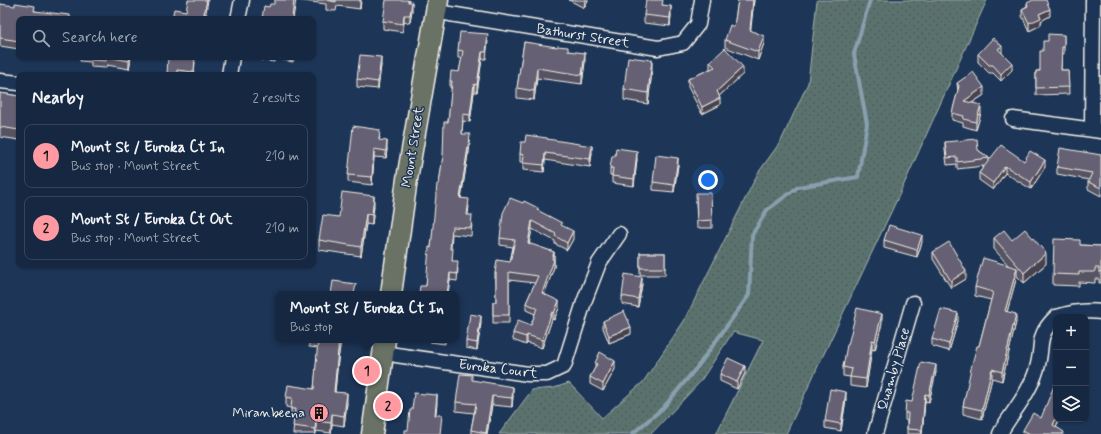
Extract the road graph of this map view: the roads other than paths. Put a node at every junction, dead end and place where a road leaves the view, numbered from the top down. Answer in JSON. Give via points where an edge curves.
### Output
{"nodes":[{"id":1,"x":242,"y":0,"type":"edge"},
{"id":2,"x":702,"y":0,"type":"edge"},
{"id":3,"x":1093,"y":0,"type":"edge"},
{"id":4,"x":437,"y":5,"type":"edge"},
{"id":5,"x":239,"y":16,"type":"edge"},
{"id":6,"x":232,"y":60,"type":"edge"},
{"id":7,"x":230,"y":72,"type":"edge"},
{"id":8,"x":0,"y":81,"type":"edge"},
{"id":9,"x":16,"y":83,"type":"edge"},
{"id":10,"x":1013,"y":119,"type":"dead end"},
{"id":11,"x":1096,"y":130,"type":"edge"},
{"id":12,"x":619,"y":234,"type":"dead end"},
{"id":13,"x":391,"y":291,"type":"edge"},
{"id":14,"x":913,"y":303,"type":"dead end"},
{"id":15,"x":1101,"y":312,"type":"edge"},
{"id":16,"x":1066,"y":314,"type":"edge"},
{"id":17,"x":1053,"y":321,"type":"edge"},
{"id":18,"x":384,"y":346,"type":"edge"},
{"id":19,"x":372,"y":434,"type":"edge"},
{"id":20,"x":875,"y":434,"type":"edge"},
{"id":21,"x":1000,"y":434,"type":"edge"}],
"edges":[{"from":1,"to":5,"type":"street"},
{"from":2,"to":4,"type":"street","name":"Bathurst Street","via":[[698,24],[683,43],[658,48],[450,14]]},
{"from":3,"to":11,"type":"street"},
{"from":4,"to":13,"type":"highway","name":"Mount Street","via":[[407,179]]},
{"from":6,"to":7,"type":"street"},
{"from":8,"to":9,"type":"street"},
{"from":10,"to":11,"type":"street"},
{"from":12,"to":18,"type":"street","name":"Euroka Court","via":[[599,263],[564,366],[547,374],[528,374],[396,355]]},
{"from":14,"to":20,"type":"street","name":"Quamby Place"},
{"from":15,"to":16,"type":"street"},
{"from":17,"to":21,"type":"street","via":[[1040,341],[1037,368],[1029,387]]},
{"from":18,"to":19,"type":"highway"}]}
